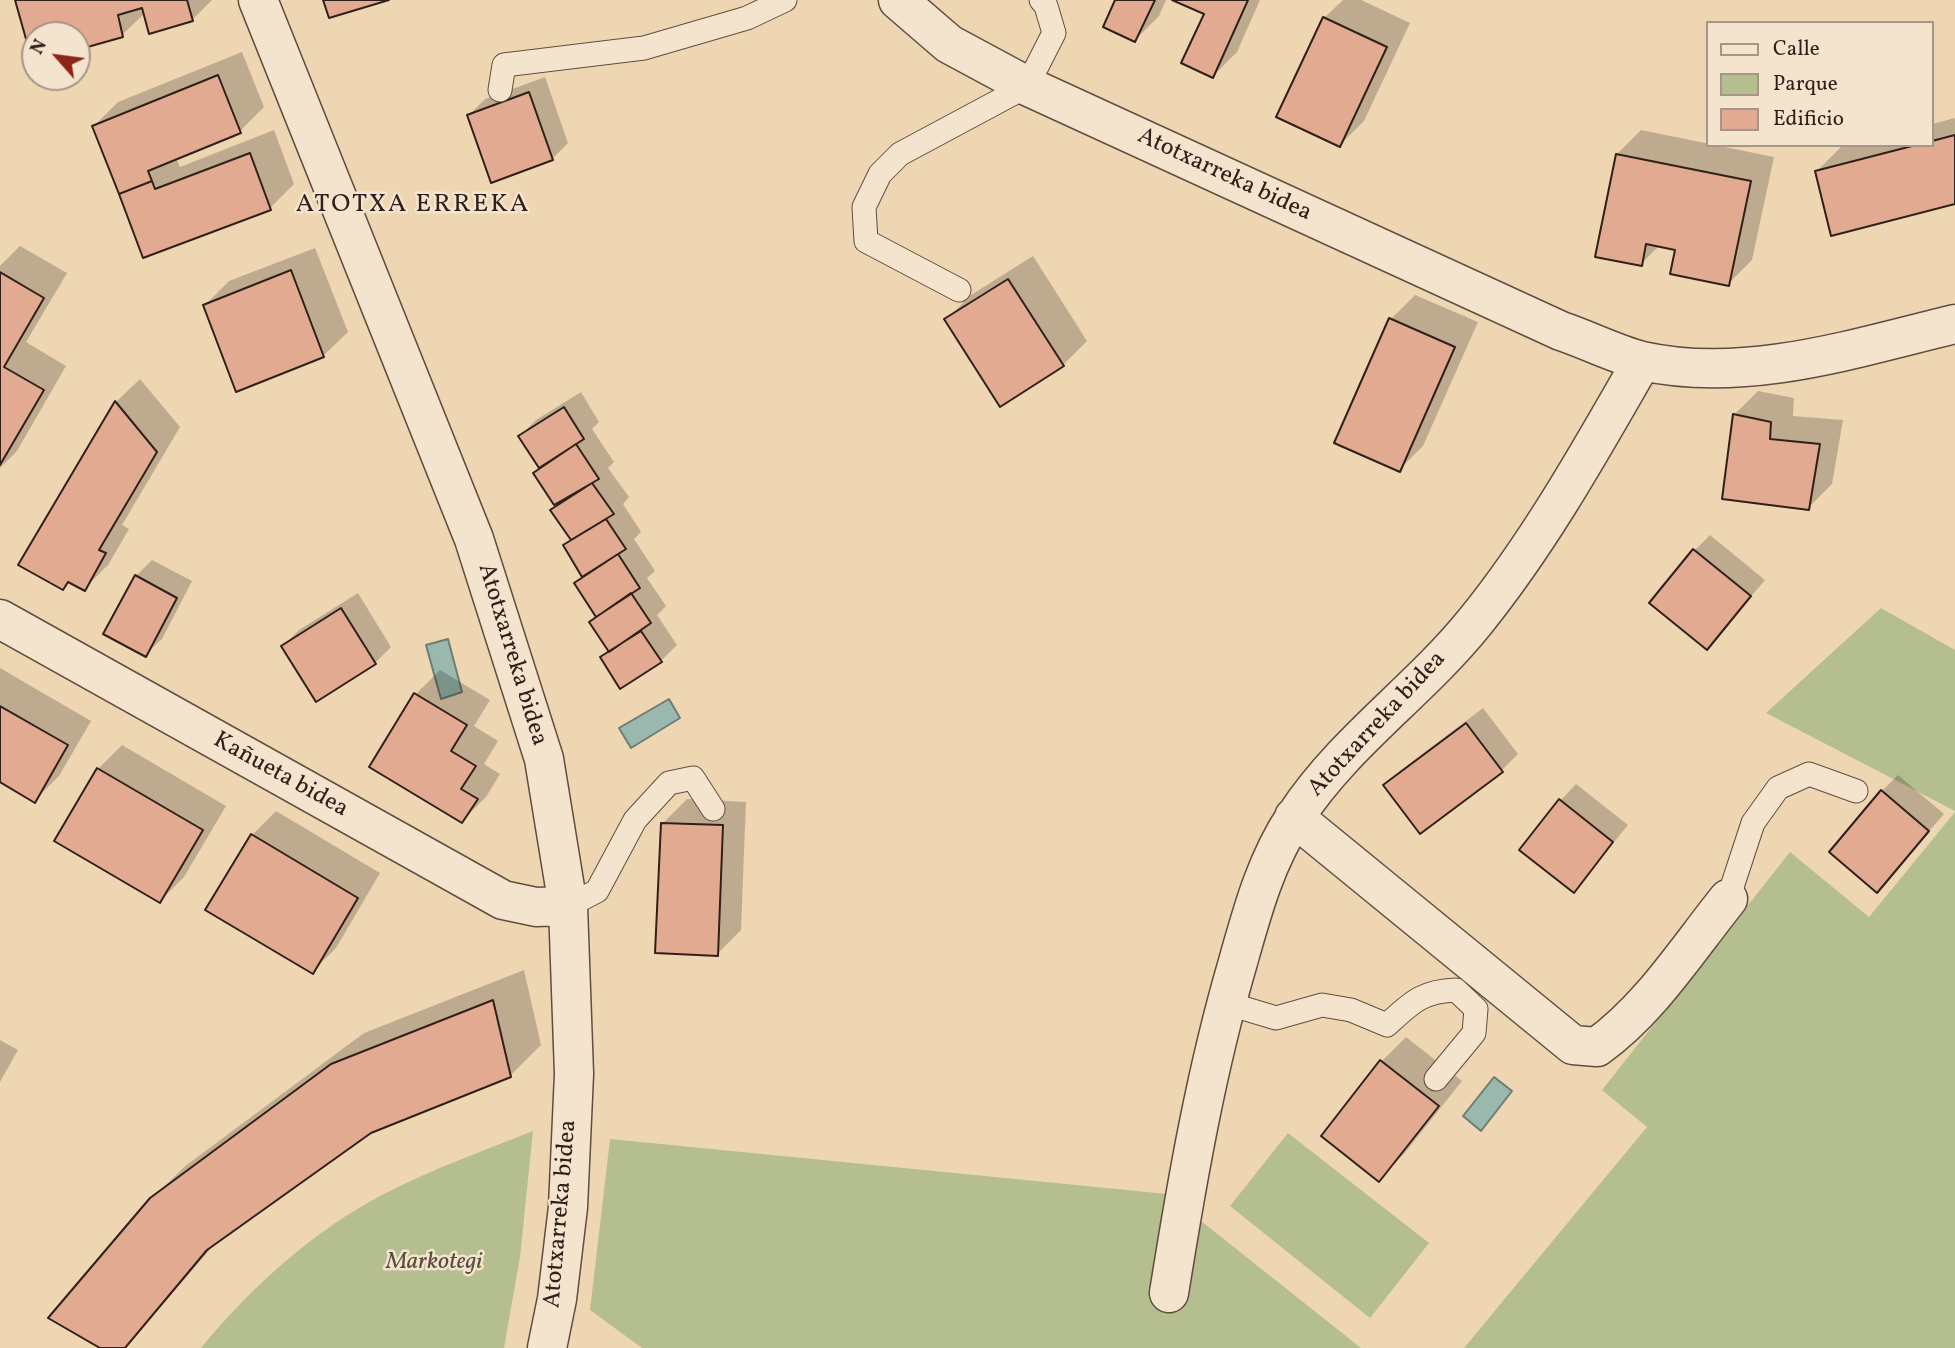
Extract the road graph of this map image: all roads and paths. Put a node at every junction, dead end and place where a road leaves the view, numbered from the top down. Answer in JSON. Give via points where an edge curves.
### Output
{"nodes":[{"id":1,"x":258,"y":0,"type":"edge"},
{"id":2,"x":785,"y":0,"type":"edge"},
{"id":3,"x":898,"y":0,"type":"edge"},
{"id":4,"x":1041,"y":0,"type":"edge"},
{"id":5,"x":1027,"y":86,"type":"junction"},
{"id":6,"x":500,"y":90,"type":"dead end"},
{"id":7,"x":959,"y":290,"type":"dead end"},
{"id":8,"x":1955,"y":324,"type":"edge"},
{"id":9,"x":1642,"y":360,"type":"junction"},
{"id":10,"x":0,"y":619,"type":"edge"},
{"id":11,"x":1856,"y":791,"type":"dead end"},
{"id":12,"x":713,"y":809,"type":"dead end"},
{"id":13,"x":1294,"y":817,"type":"junction"},
{"id":14,"x":1728,"y":899,"type":"joint"},
{"id":15,"x":568,"y":906,"type":"junction"},
{"id":16,"x":1226,"y":1003,"type":"junction"},
{"id":17,"x":1436,"y":1079,"type":"dead end"},
{"id":18,"x":1169,"y":1293,"type":"dead end"},
{"id":19,"x":547,"y":1348,"type":"edge"}],
"edges":[{"from":1,"to":15,"type":"street","name":"Atotxarreka bidea","via":[[474,539],[544,759]]},
{"from":2,"to":6,"type":"lane","via":[[747,18],[644,48],[504,65]]},
{"from":3,"to":5,"type":"street","name":"Atotxarreka bidea","via":[[949,44]]},
{"from":4,"to":5,"type":"lane","via":[[1054,33]]},
{"from":5,"to":7,"type":"lane","via":[[900,154],[880,174],[864,206],[866,241]]},
{"from":5,"to":9,"type":"street","name":"Atotxarreka bidea","via":[[1561,331]]},
{"from":8,"to":9,"type":"street","name":"Atotxarreka bidea","via":[[1828,355],[1727,369]]},
{"from":9,"to":13,"type":"street","name":"Atotxarreka bidea","via":[[1556,505],[1473,624],[1366,731]]},
{"from":10,"to":15,"type":"street","name":"Kañueta bidea","via":[[503,901]]},
{"from":11,"to":14,"type":"lane","via":[[1809,774],[1778,788],[1754,823]]},
{"from":12,"to":15,"type":"lane","via":[[693,778],[669,783],[635,820],[597,891]]},
{"from":13,"to":14,"type":"street","via":[[1573,1045],[1597,1047],[1615,1034],[1640,1010]]},
{"from":13,"to":16,"type":"street","name":"Atotxarreka bidea","via":[[1253,910]]},
{"from":15,"to":19,"type":"street","name":"Atotxarreka bidea","via":[[574,1074],[557,1298]]},
{"from":16,"to":17,"type":"lane","via":[[1276,1018],[1322,1005],[1351,1010],[1387,1025],[1411,1002],[1434,990],[1456,990],[1476,1009],[1474,1032]]},
{"from":16,"to":18,"type":"street","name":"Atotxarreka bidea","via":[[1192,1146]]}]}
